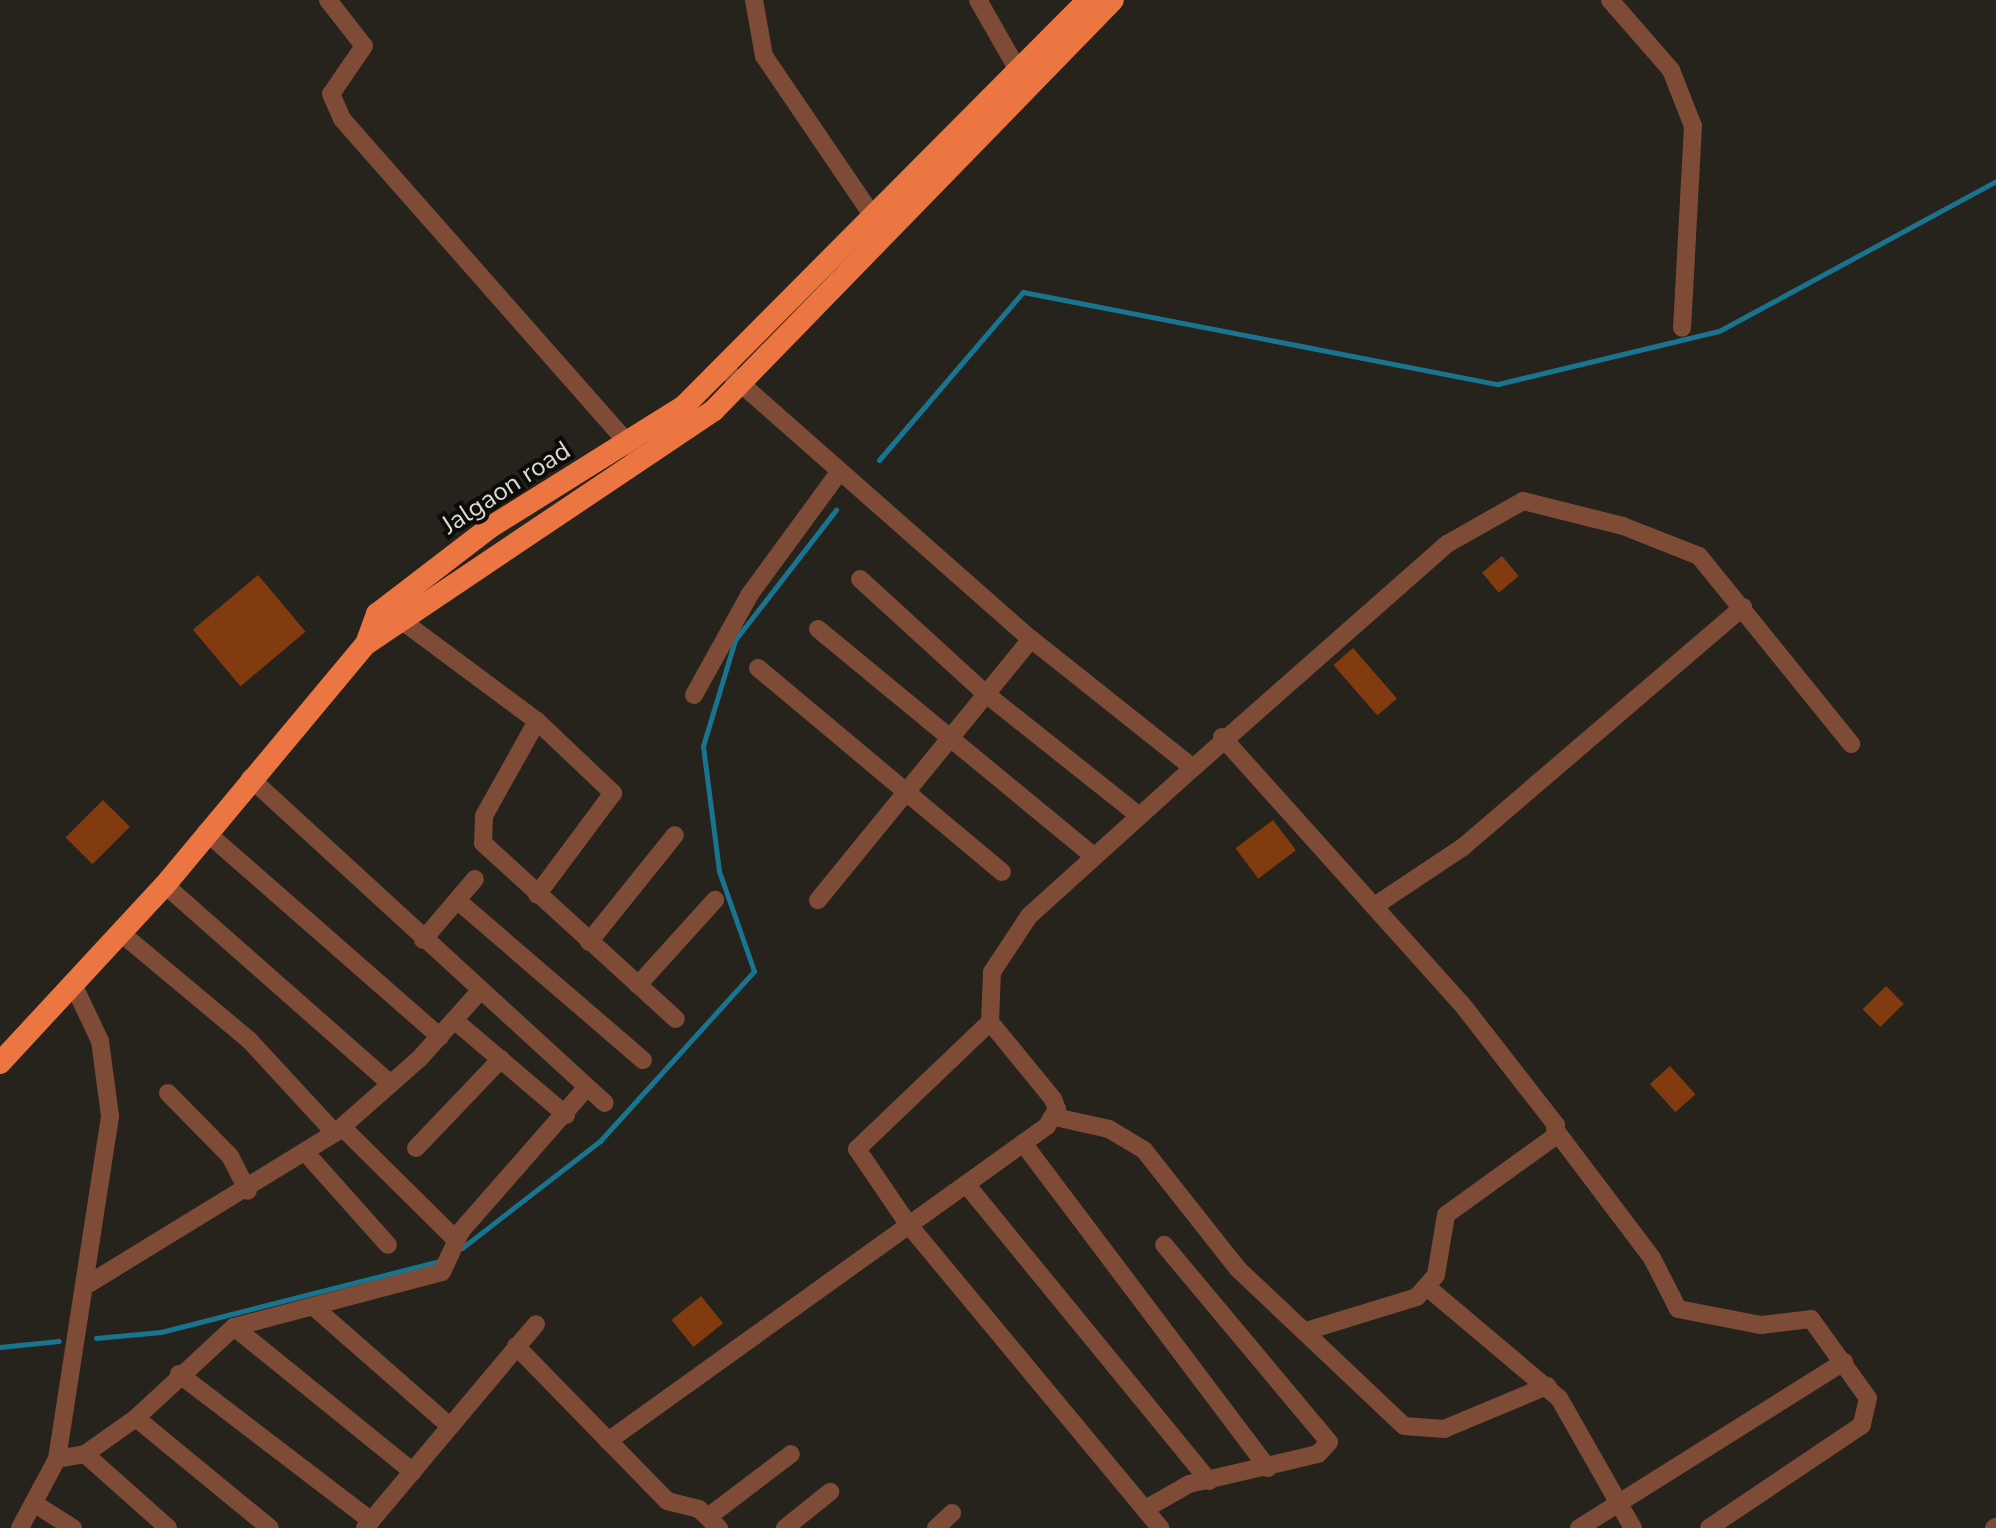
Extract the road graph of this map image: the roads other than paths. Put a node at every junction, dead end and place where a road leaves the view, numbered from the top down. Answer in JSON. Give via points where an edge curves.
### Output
{"nodes":[{"id":1,"x":328,"y":0,"type":"edge"},
{"id":2,"x":754,"y":0,"type":"edge"},
{"id":3,"x":978,"y":0,"type":"edge"},
{"id":4,"x":1088,"y":0,"type":"edge"},
{"id":5,"x":1113,"y":0,"type":"edge"},
{"id":6,"x":1610,"y":0,"type":"edge"},
{"id":7,"x":1019,"y":72,"type":"junction"},
{"id":8,"x":1007,"y":96,"type":"junction"},
{"id":9,"x":880,"y":227,"type":"junction"},
{"id":10,"x":1682,"y":328,"type":"dead end"},
{"id":11,"x":725,"y":369,"type":"junction"},
{"id":12,"x":742,"y":386,"type":"junction"},
{"id":13,"x":629,"y":442,"type":"junction"},
{"id":14,"x":643,"y":463,"type":"junction"},
{"id":15,"x":837,"y":475,"type":"junction"},
{"id":16,"x":860,"y":579,"type":"dead end"},
{"id":17,"x":1743,"y":607,"type":"junction"},
{"id":18,"x":405,"y":623,"type":"junction"},
{"id":19,"x":818,"y":629,"type":"dead end"},
{"id":20,"x":1031,"y":639,"type":"junction"},
{"id":21,"x":366,"y":644,"type":"junction"},
{"id":22,"x":758,"y":668,"type":"dead end"},
{"id":23,"x":986,"y":694,"type":"junction"},
{"id":24,"x":694,"y":695,"type":"dead end"},
{"id":25,"x":537,"y":721,"type":"junction"},
{"id":26,"x":1222,"y":737,"type":"junction"},
{"id":27,"x":948,"y":740,"type":"junction"},
{"id":28,"x":1851,"y":744,"type":"dead end"},
{"id":29,"x":1193,"y":768,"type":"junction"},
{"id":30,"x":250,"y":778,"type":"junction"},
{"id":31,"x":904,"y":795,"type":"junction"},
{"id":32,"x":1138,"y":815,"type":"junction"},
{"id":33,"x":206,"y":832,"type":"junction"},
{"id":34,"x":675,"y":835,"type":"dead end"},
{"id":35,"x":1092,"y":855,"type":"junction"},
{"id":36,"x":1002,"y":872,"type":"dead end"},
{"id":37,"x":475,"y":879,"type":"dead end"},
{"id":38,"x":165,"y":885,"type":"junction"},
{"id":39,"x":537,"y":895,"type":"junction"},
{"id":40,"x":715,"y":900,"type":"dead end"},
{"id":41,"x":818,"y":900,"type":"dead end"},
{"id":42,"x":458,"y":901,"type":"junction"},
{"id":43,"x":1376,"y":905,"type":"junction"},
{"id":44,"x":121,"y":933,"type":"junction"},
{"id":45,"x":423,"y":940,"type":"junction"},
{"id":46,"x":589,"y":942,"type":"junction"},
{"id":47,"x":638,"y":985,"type":"junction"},
{"id":48,"x":74,"y":986,"type":"junction"},
{"id":49,"x":480,"y":991,"type":"junction"},
{"id":50,"x":676,"y":1019,"type":"dead end"},
{"id":51,"x":454,"y":1020,"type":"junction"},
{"id":52,"x":990,"y":1022,"type":"junction"},
{"id":53,"x":440,"y":1037,"type":"junction"},
{"id":54,"x":501,"y":1059,"type":"junction"},
{"id":55,"x":643,"y":1060,"type":"dead end"},
{"id":56,"x":0,"y":1063,"type":"edge"},
{"id":57,"x":391,"y":1084,"type":"junction"},
{"id":58,"x":586,"y":1088,"type":"junction"},
{"id":59,"x":168,"y":1093,"type":"dead end"},
{"id":60,"x":605,"y":1103,"type":"dead end"},
{"id":61,"x":566,"y":1115,"type":"junction"},
{"id":62,"x":1055,"y":1117,"type":"junction"},
{"id":63,"x":338,"y":1130,"type":"junction"},
{"id":64,"x":1556,"y":1131,"type":"junction"},
{"id":65,"x":1023,"y":1143,"type":"junction"},
{"id":66,"x":416,"y":1148,"type":"dead end"},
{"id":67,"x":306,"y":1153,"type":"junction"},
{"id":68,"x":966,"y":1184,"type":"junction"},
{"id":69,"x":248,"y":1191,"type":"junction"},
{"id":70,"x":908,"y":1224,"type":"junction"},
{"id":71,"x":456,"y":1240,"type":"junction"},
{"id":72,"x":388,"y":1245,"type":"dead end"},
{"id":73,"x":1164,"y":1245,"type":"dead end"},
{"id":74,"x":90,"y":1283,"type":"junction"},
{"id":75,"x":1427,"y":1287,"type":"junction"},
{"id":76,"x":315,"y":1308,"type":"junction"},
{"id":77,"x":536,"y":1324,"type":"dead end"},
{"id":78,"x":234,"y":1327,"type":"junction"},
{"id":79,"x":1310,"y":1330,"type":"junction"},
{"id":80,"x":516,"y":1346,"type":"junction"},
{"id":81,"x":1844,"y":1362,"type":"junction"},
{"id":82,"x":179,"y":1374,"type":"junction"},
{"id":83,"x":1547,"y":1386,"type":"junction"},
{"id":84,"x":136,"y":1418,"type":"junction"},
{"id":85,"x":450,"y":1426,"type":"junction"},
{"id":86,"x":608,"y":1441,"type":"junction"},
{"id":87,"x":85,"y":1454,"type":"junction"},
{"id":88,"x":791,"y":1454,"type":"dead end"},
{"id":89,"x":57,"y":1459,"type":"junction"},
{"id":90,"x":1268,"y":1468,"type":"junction"},
{"id":91,"x":413,"y":1472,"type":"junction"},
{"id":92,"x":1209,"y":1481,"type":"junction"},
{"id":93,"x":830,"y":1492,"type":"dead end"},
{"id":94,"x":35,"y":1504,"type":"junction"},
{"id":95,"x":1620,"y":1505,"type":"junction"},
{"id":96,"x":1147,"y":1508,"type":"junction"},
{"id":97,"x":952,"y":1513,"type":"dead end"},
{"id":98,"x":714,"y":1522,"type":"edge"},
{"id":99,"x":368,"y":1524,"type":"edge"},
{"id":100,"x":20,"y":1528,"type":"edge"},
{"id":101,"x":73,"y":1528,"type":"edge"},
{"id":102,"x":168,"y":1528,"type":"edge"},
{"id":103,"x":270,"y":1528,"type":"edge"},
{"id":104,"x":785,"y":1528,"type":"edge"},
{"id":105,"x":936,"y":1528,"type":"edge"},
{"id":106,"x":1160,"y":1528,"type":"edge"},
{"id":107,"x":1579,"y":1528,"type":"edge"},
{"id":108,"x":1633,"y":1528,"type":"edge"},
{"id":109,"x":1709,"y":1528,"type":"edge"}],
"edges":[{"from":1,"to":13,"type":"street","via":[[364,46],[331,94],[342,119]]},
{"from":2,"to":9,"type":"street","via":[[764,56]]},
{"from":3,"to":7,"type":"street"},
{"from":4,"to":7,"type":"highway","name":"Jalgaon road"},
{"from":5,"to":8,"type":"highway"},
{"from":6,"to":10,"type":"street","via":[[1671,70],[1693,126]]},
{"from":7,"to":8,"type":"highway","name":"Jalgaon road"},
{"from":8,"to":9,"type":"highway","name":"Jalgaon road"},
{"from":9,"to":11,"type":"highway","name":"Jalgaon road"},
{"from":9,"to":12,"type":"highway"},
{"from":11,"to":12,"type":"street"},
{"from":11,"to":13,"type":"highway","name":"Jalgaon road"},
{"from":12,"to":14,"type":"highway"},
{"from":12,"to":15,"type":"street"},
{"from":13,"to":14,"type":"street"},
{"from":13,"to":21,"type":"highway","name":"Jalgaon road","via":[[489,528],[377,614]]},
{"from":14,"to":18,"type":"highway","via":[[487,558]]},
{"from":15,"to":20,"type":"street"},
{"from":15,"to":24,"type":"street","via":[[750,594]]},
{"from":16,"to":23,"type":"street"},
{"from":17,"to":26,"type":"street","via":[[1699,556],[1623,526],[1523,501],[1447,544]]},
{"from":17,"to":28,"type":"street"},
{"from":17,"to":43,"type":"street","via":[[1463,847]]},
{"from":18,"to":21,"type":"highway"},
{"from":18,"to":25,"type":"street"},
{"from":19,"to":27,"type":"street"},
{"from":20,"to":23,"type":"street"},
{"from":20,"to":29,"type":"street"},
{"from":21,"to":30,"type":"highway","name":"Jalgaon road"},
{"from":22,"to":31,"type":"street"},
{"from":23,"to":27,"type":"street"},
{"from":23,"to":32,"type":"street"},
{"from":25,"to":39,"type":"street","via":[[480,831],[489,852]]},
{"from":25,"to":39,"type":"street","via":[[614,799]]},
{"from":26,"to":29,"type":"street"},
{"from":26,"to":43,"type":"street"},
{"from":27,"to":31,"type":"street"},
{"from":27,"to":35,"type":"street"},
{"from":29,"to":32,"type":"street"},
{"from":30,"to":33,"type":"highway","name":"Jalgaon road"},
{"from":30,"to":45,"type":"street"},
{"from":31,"to":36,"type":"street"},
{"from":31,"to":41,"type":"street"},
{"from":32,"to":35,"type":"street"},
{"from":33,"to":38,"type":"highway","name":"Jalgaon road"},
{"from":33,"to":53,"type":"street"},
{"from":34,"to":46,"type":"street"},
{"from":35,"to":52,"type":"street","via":[[1004,949],[988,990]]},
{"from":37,"to":42,"type":"street"},
{"from":38,"to":44,"type":"highway","name":"Jalgaon road"},
{"from":38,"to":57,"type":"street"},
{"from":39,"to":46,"type":"street"},
{"from":40,"to":47,"type":"street"},
{"from":42,"to":45,"type":"street"},
{"from":42,"to":55,"type":"street"},
{"from":43,"to":64,"type":"street","via":[[1539,1097]]},
{"from":44,"to":48,"type":"highway","name":"Jalgaon road"},
{"from":44,"to":63,"type":"street","via":[[250,1041]]},
{"from":45,"to":49,"type":"street"},
{"from":46,"to":47,"type":"street"},
{"from":47,"to":50,"type":"street"},
{"from":48,"to":56,"type":"highway","name":"Jalgaon road"},
{"from":48,"to":74,"type":"street","via":[[100,1041],[110,1086]]},
{"from":49,"to":51,"type":"street"},
{"from":49,"to":58,"type":"street"},
{"from":51,"to":53,"type":"street"},
{"from":51,"to":54,"type":"street"},
{"from":52,"to":62,"type":"street","via":[[1049,1092]]},
{"from":52,"to":70,"type":"street","via":[[859,1142],[860,1155]]},
{"from":53,"to":57,"type":"street"},
{"from":54,"to":61,"type":"street"},
{"from":54,"to":66,"type":"street"},
{"from":57,"to":63,"type":"street"},
{"from":58,"to":60,"type":"street"},
{"from":58,"to":61,"type":"street"},
{"from":59,"to":69,"type":"street","via":[[230,1156]]},
{"from":61,"to":71,"type":"street"},
{"from":62,"to":65,"type":"street"},
{"from":62,"to":79,"type":"street","via":[[1109,1129],[1144,1150],[1238,1269]]},
{"from":63,"to":67,"type":"street"},
{"from":63,"to":71,"type":"street"},
{"from":64,"to":75,"type":"street","via":[[1446,1215],[1439,1266]]},
{"from":64,"to":81,"type":"street","via":[[1652,1258],[1678,1309],[1761,1325],[1811,1319]]},
{"from":65,"to":68,"type":"street"},
{"from":65,"to":90,"type":"street"},
{"from":67,"to":69,"type":"street"},
{"from":67,"to":72,"type":"street"},
{"from":68,"to":70,"type":"street"},
{"from":68,"to":92,"type":"street"},
{"from":69,"to":74,"type":"street"},
{"from":70,"to":86,"type":"street"},
{"from":70,"to":96,"type":"street"},
{"from":71,"to":76,"type":"street","via":[[442,1272]]},
{"from":73,"to":90,"type":"street","via":[[1328,1435],[1318,1454]]},
{"from":74,"to":89,"type":"street"},
{"from":75,"to":79,"type":"street","via":[[1378,1313]]},
{"from":75,"to":83,"type":"street"},
{"from":76,"to":78,"type":"street"},
{"from":76,"to":85,"type":"street"},
{"from":77,"to":80,"type":"street"},
{"from":78,"to":82,"type":"street"},
{"from":78,"to":91,"type":"street"},
{"from":79,"to":83,"type":"street","via":[[1416,1432],[1444,1429]]},
{"from":80,"to":85,"type":"street"},
{"from":80,"to":86,"type":"street"},
{"from":81,"to":95,"type":"street"},
{"from":81,"to":109,"type":"street","via":[[1868,1398],[1862,1425]]},
{"from":82,"to":84,"type":"street"},
{"from":82,"to":99,"type":"street"},
{"from":83,"to":95,"type":"street"},
{"from":84,"to":87,"type":"street"},
{"from":84,"to":103,"type":"street"},
{"from":85,"to":91,"type":"street"},
{"from":86,"to":98,"type":"street","via":[[667,1501]]},
{"from":87,"to":89,"type":"street"},
{"from":87,"to":102,"type":"street"},
{"from":88,"to":98,"type":"street"},
{"from":89,"to":94,"type":"street"},
{"from":90,"to":92,"type":"street"},
{"from":91,"to":99,"type":"street"},
{"from":92,"to":96,"type":"street"},
{"from":93,"to":104,"type":"street"},
{"from":94,"to":100,"type":"street"},
{"from":94,"to":101,"type":"street"},
{"from":95,"to":107,"type":"street"},
{"from":95,"to":108,"type":"street"},
{"from":96,"to":106,"type":"street"},
{"from":97,"to":105,"type":"street"}]}
